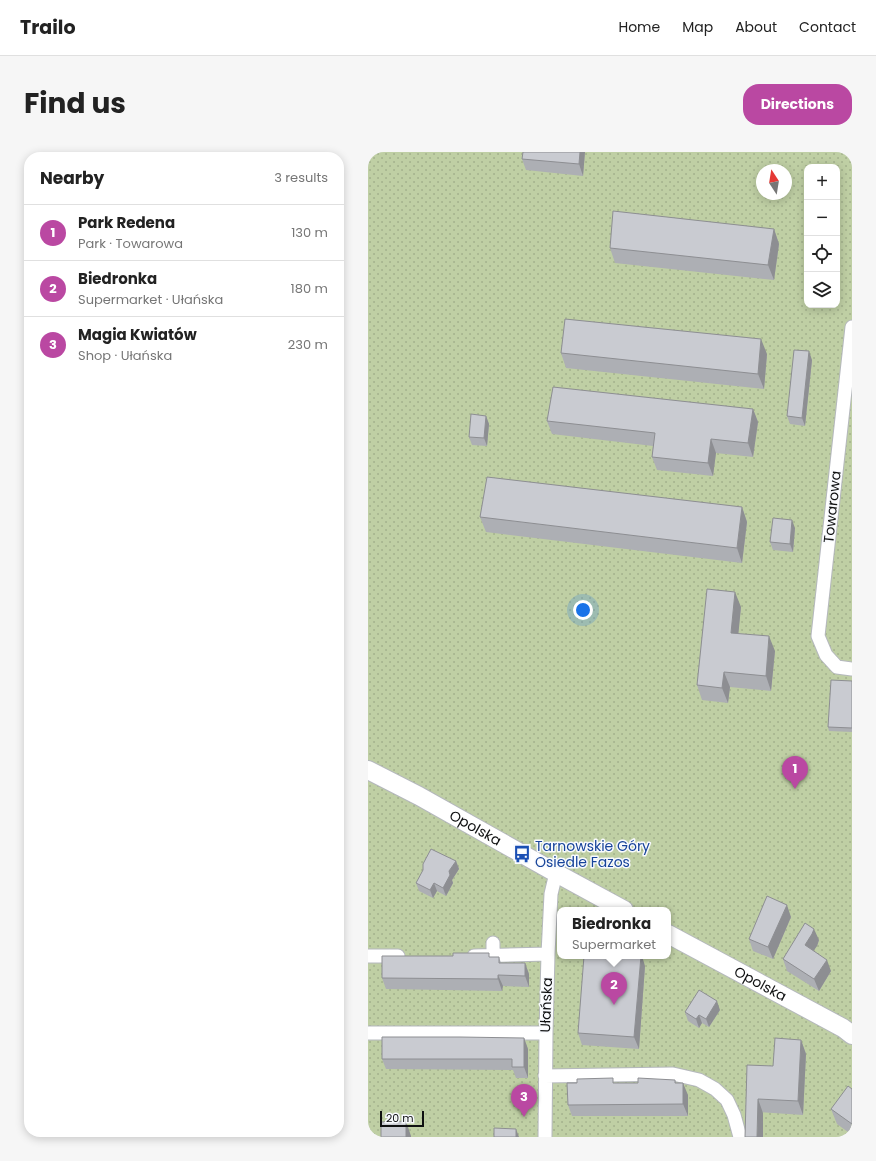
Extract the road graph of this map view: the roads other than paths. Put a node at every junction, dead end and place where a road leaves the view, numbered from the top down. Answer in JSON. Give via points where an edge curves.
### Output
{"nodes":[{"id":1,"x":852,"y":327,"type":"edge"},
{"id":2,"x":852,"y":669,"type":"edge"},
{"id":3,"x":368,"y":770,"type":"edge"},
{"id":4,"x":556,"y":873,"type":"junction"},
{"id":5,"x":618,"y":907,"type":"edge"},
{"id":6,"x":671,"y":936,"type":"edge"},
{"id":7,"x":493,"y":943,"type":"dead end"},
{"id":8,"x":548,"y":954,"type":"junction"},
{"id":9,"x":368,"y":956,"type":"edge"},
{"id":10,"x":407,"y":956,"type":"edge"},
{"id":11,"x":462,"y":956,"type":"edge"},
{"id":12,"x":493,"y":956,"type":"junction"},
{"id":13,"x":368,"y":1033,"type":"edge"},
{"id":14,"x":546,"y":1033,"type":"junction"},
{"id":15,"x":852,"y":1035,"type":"edge"},
{"id":16,"x":545,"y":1076,"type":"junction"},
{"id":17,"x":545,"y":1137,"type":"edge"},
{"id":18,"x":740,"y":1137,"type":"edge"}],
"edges":[{"from":1,"to":2,"type":"street","name":"Towarowa","via":[[818,636],[826,655],[837,667]]},
{"from":3,"to":4,"type":"street","name":"Opolska"},
{"from":4,"to":5,"type":"street","name":"Opolska"},
{"from":4,"to":8,"type":"street","name":"Ułańska","via":[[551,894]]},
{"from":6,"to":15,"type":"street","name":"Opolska"},
{"from":7,"to":12,"type":"street"},
{"from":8,"to":12,"type":"street"},
{"from":8,"to":14,"type":"street","name":"Ułańska"},
{"from":9,"to":10,"type":"street"},
{"from":11,"to":12,"type":"street"},
{"from":13,"to":14,"type":"street"},
{"from":14,"to":16,"type":"street","name":"Ułańska"},
{"from":16,"to":17,"type":"street","name":"Ułańska"},
{"from":16,"to":18,"type":"street","via":[[673,1074],[699,1080],[727,1100]]}]}
